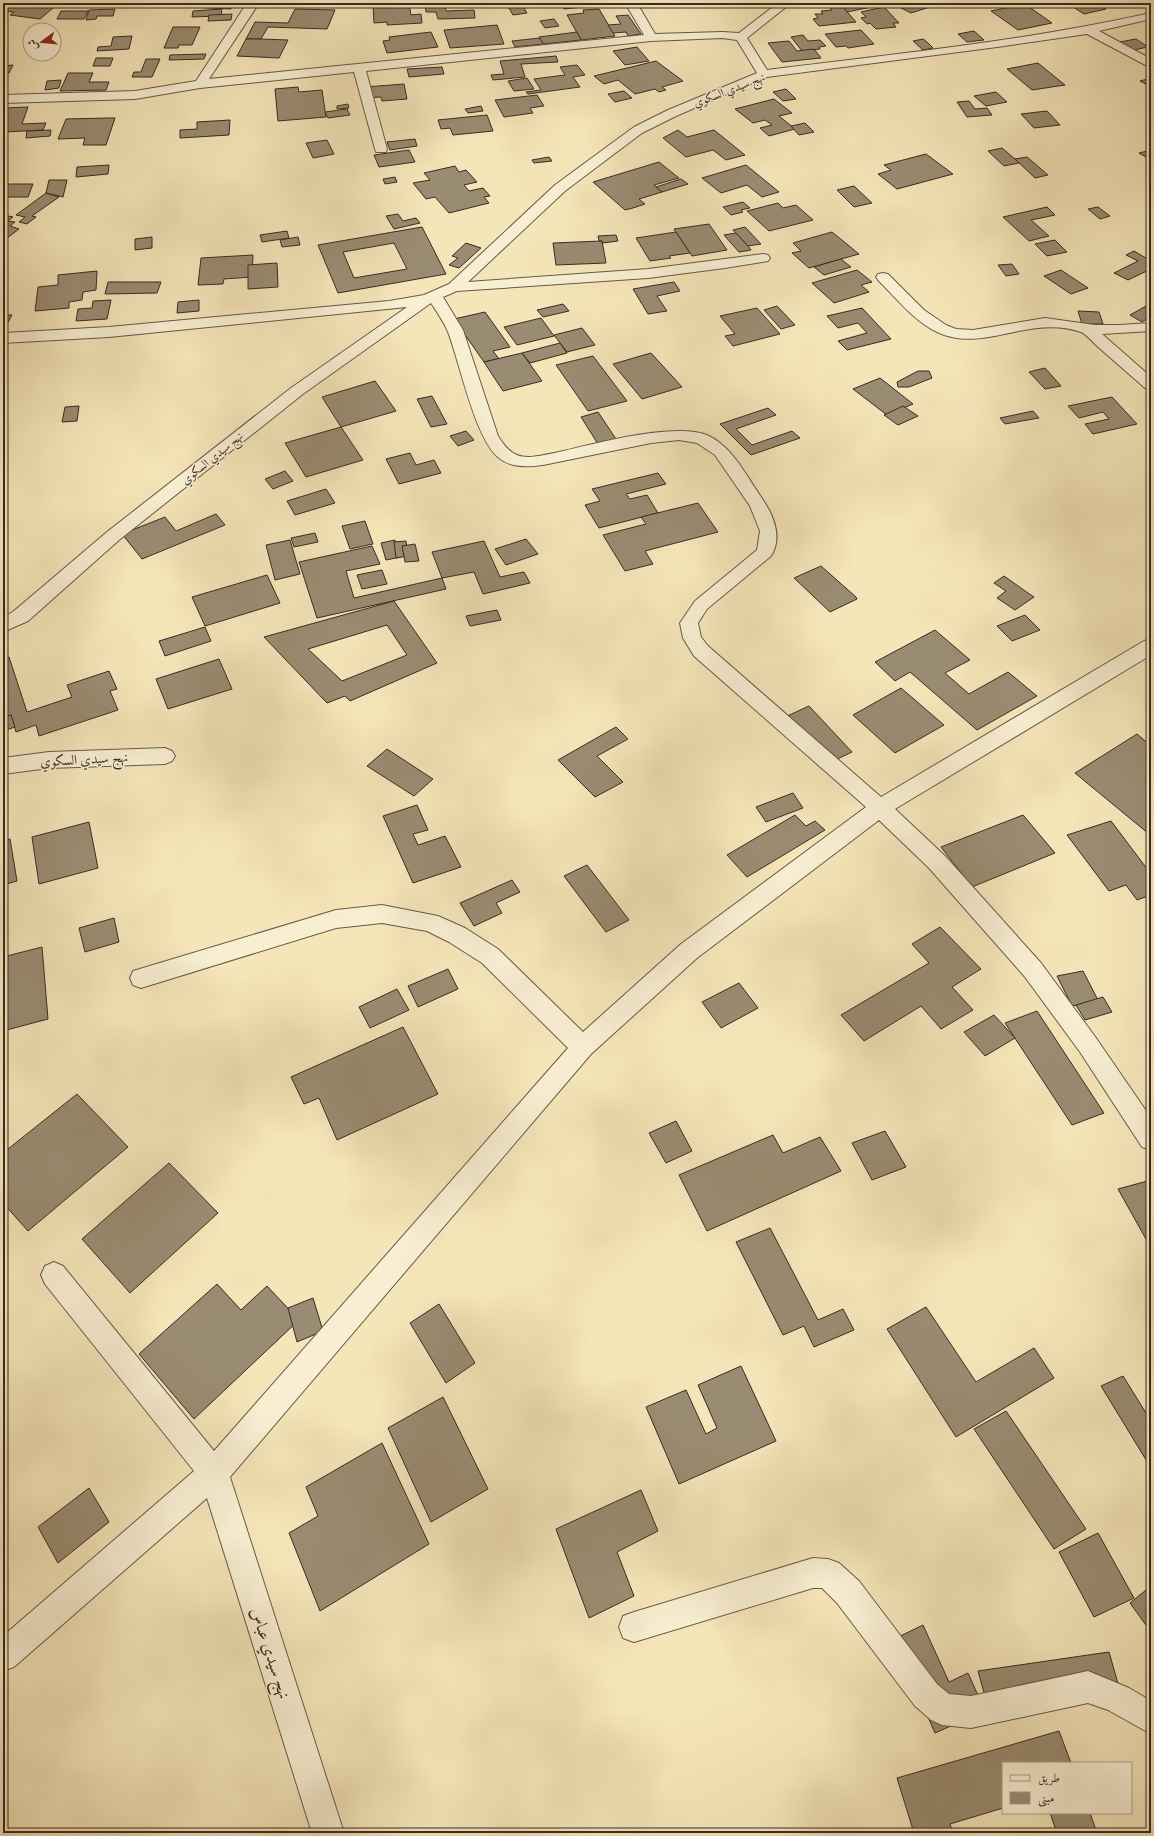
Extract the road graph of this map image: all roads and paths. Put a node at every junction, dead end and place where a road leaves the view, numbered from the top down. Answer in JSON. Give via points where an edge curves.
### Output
{"nodes":[{"id":1,"x":253,"y":3,"type":"edge"},
{"id":2,"x":631,"y":3,"type":"edge"},
{"id":3,"x":785,"y":3,"type":"edge"},
{"id":4,"x":1151,"y":16,"type":"edge"},
{"id":5,"x":1089,"y":30,"type":"junction"},
{"id":6,"x":741,"y":37,"type":"junction"},
{"id":7,"x":651,"y":38,"type":"junction"},
{"id":8,"x":1151,"y":64,"type":"edge"},
{"id":9,"x":359,"y":68,"type":"junction"},
{"id":10,"x":764,"y":74,"type":"junction"},
{"id":11,"x":200,"y":84,"type":"junction"},
{"id":12,"x":3,"y":99,"type":"edge"},
{"id":13,"x":381,"y":149,"type":"dead end"},
{"id":14,"x":763,"y":258,"type":"dead end"},
{"id":15,"x":883,"y":277,"type":"dead end"},
{"id":16,"x":454,"y":287,"type":"junction"},
{"id":17,"x":431,"y":298,"type":"junction"},
{"id":18,"x":1151,"y":327,"type":"edge"},
{"id":19,"x":1087,"y":329,"type":"junction"},
{"id":20,"x":3,"y":338,"type":"edge"},
{"id":21,"x":1151,"y":385,"type":"edge"},
{"id":22,"x":3,"y":626,"type":"edge"},
{"id":23,"x":1151,"y":646,"type":"edge"},
{"id":24,"x":165,"y":756,"type":"dead end"},
{"id":25,"x":3,"y":766,"type":"edge"},
{"id":26,"x":880,"y":808,"type":"junction"},
{"id":27,"x":141,"y":978,"type":"dead end"},
{"id":28,"x":583,"y":1047,"type":"junction"},
{"id":29,"x":1151,"y":1139,"type":"edge"},
{"id":30,"x":54,"y":1275,"type":"dead end"},
{"id":31,"x":214,"y":1473,"type":"junction"},
{"id":32,"x":634,"y":1627,"type":"dead end"},
{"id":33,"x":3,"y":1656,"type":"edge"},
{"id":34,"x":1151,"y":1718,"type":"edge"},
{"id":35,"x":328,"y":1833,"type":"edge"}],
"edges":[{"from":1,"to":11,"type":"street"},
{"from":2,"to":7,"type":"street"},
{"from":3,"to":6,"type":"street"},
{"from":4,"to":5,"type":"street","name":"نهج سيدي السكوي"},
{"from":5,"to":8,"type":"street"},
{"from":5,"to":10,"type":"street","name":"نهج سيدي السكوي"},
{"from":6,"to":7,"type":"street","via":[[722,34]]},
{"from":6,"to":10,"type":"street"},
{"from":7,"to":9,"type":"street"},
{"from":9,"to":11,"type":"street"},
{"from":9,"to":13,"type":"street"},
{"from":10,"to":16,"type":"street","name":"نهج سيدي السكوي","via":[[638,130],[560,188]]},
{"from":11,"to":12,"type":"street","via":[[135,95]]},
{"from":14,"to":16,"type":"street","name":"نهج سيدي السكوي","via":[[639,274]]},
{"from":15,"to":19,"type":"street","via":[[936,325],[962,335],[1044,322]]},
{"from":16,"to":17,"type":"street","name":"نهج سيدي السكوي"},
{"from":17,"to":20,"type":"street","name":"نهج سيدي السكوي","via":[[390,305],[109,332]]},
{"from":17,"to":22,"type":"street","name":"نهج سيدي السكوي","via":[[296,391],[113,536],[21,616]]},
{"from":17,"to":26,"type":"street","via":[[455,330],[490,436],[507,458],[526,462],[543,460],[651,438],[679,435],[702,439],[721,451],[758,505],[769,531],[765,552],[700,605],[689,623],[692,638],[701,651]]},
{"from":18,"to":19,"type":"street"},
{"from":19,"to":21,"type":"street"},
{"from":23,"to":26,"type":"street"},
{"from":24,"to":25,"type":"street","name":"نهج سيدي السكوي","via":[[49,760]]},
{"from":26,"to":28,"type":"street","via":[[689,951]]},
{"from":26,"to":29,"type":"street","via":[[937,862],[1033,970],[1088,1045]]},
{"from":27,"to":28,"type":"street","via":[[336,919],[382,914],[430,922],[458,935],[490,956]]},
{"from":28,"to":31,"type":"street"},
{"from":30,"to":31,"type":"street"},
{"from":31,"to":33,"type":"street"},
{"from":31,"to":35,"type":"street","name":"نهج سيدي عباس"},
{"from":32,"to":34,"type":"street","via":[[813,1573],[828,1574],[848,1592],[926,1695],[942,1709],[971,1712],[1088,1687],[1118,1699]]}]}
